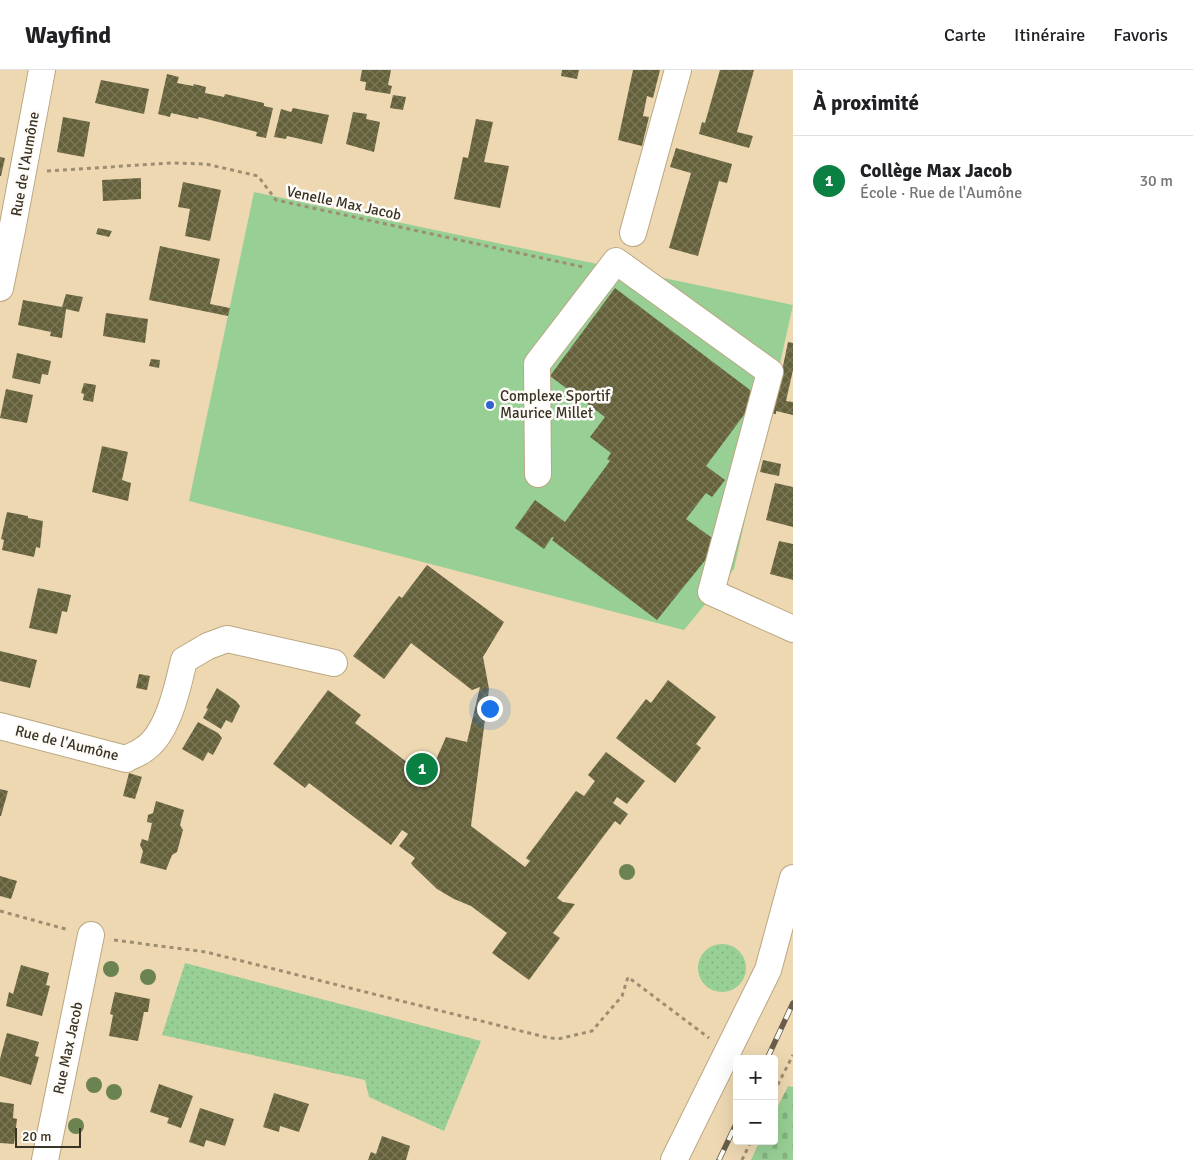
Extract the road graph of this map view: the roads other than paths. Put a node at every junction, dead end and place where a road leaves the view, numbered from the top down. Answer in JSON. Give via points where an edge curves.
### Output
{"nodes":[{"id":1,"x":42,"y":70,"type":"edge"},
{"id":2,"x":678,"y":70,"type":"edge"},
{"id":3,"x":633,"y":233,"type":"dead end"},
{"id":4,"x":0,"y":288,"type":"edge"},
{"id":5,"x":538,"y":474,"type":"dead end"},
{"id":6,"x":793,"y":629,"type":"edge"},
{"id":7,"x":334,"y":663,"type":"dead end"},
{"id":8,"x":0,"y":726,"type":"edge"},
{"id":9,"x":793,"y":878,"type":"edge"},
{"id":10,"x":91,"y":935,"type":"road end"},
{"id":11,"x":45,"y":1160,"type":"edge"},
{"id":12,"x":674,"y":1160,"type":"edge"}],
"edges":[{"from":1,"to":4,"type":"street","name":"Rue de l'Aumône"},
{"from":2,"to":3,"type":"street"},
{"from":5,"to":6,"type":"street","via":[[537,364],[616,261],[770,372],[711,592]]},
{"from":7,"to":8,"type":"street","name":"Rue de l'Aumône","via":[[227,639],[208,646],[184,660],[175,698],[160,732],[145,749],[126,758]]},
{"from":9,"to":12,"type":"street","via":[[768,970]]},
{"from":10,"to":11,"type":"street","name":"Rue Max Jacob"}]}
